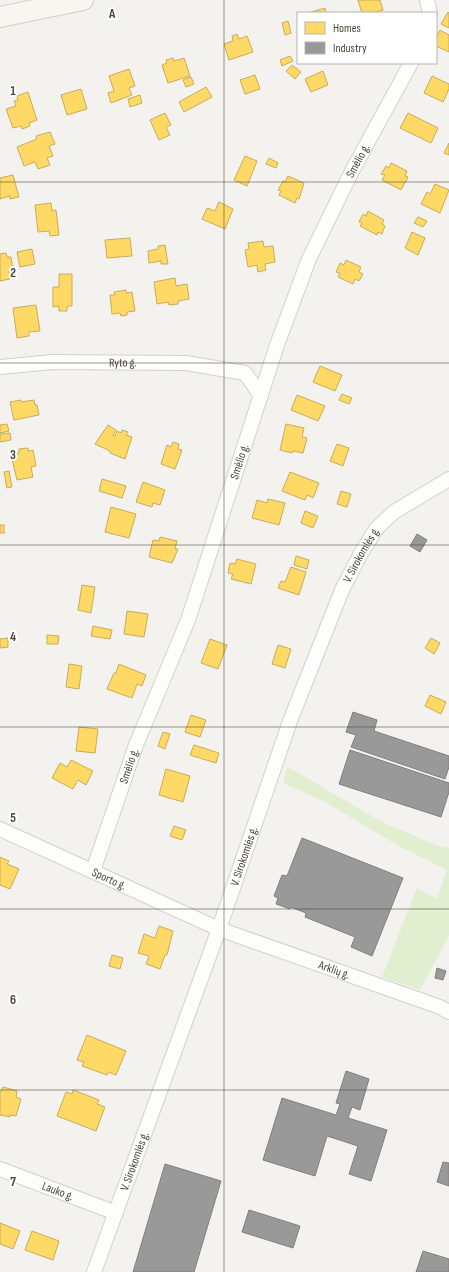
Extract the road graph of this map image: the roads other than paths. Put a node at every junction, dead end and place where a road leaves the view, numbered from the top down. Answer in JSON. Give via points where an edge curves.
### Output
{"nodes":[{"id":1,"x":83,"y":0,"type":"edge"},
{"id":2,"x":427,"y":0,"type":"edge"},
{"id":3,"x":430,"y":12,"type":"edge"},
{"id":4,"x":0,"y":17,"type":"edge"},
{"id":5,"x":410,"y":64,"type":"edge"},
{"id":6,"x":0,"y":367,"type":"edge"},
{"id":7,"x":270,"y":367,"type":"junction"},
{"id":8,"x":245,"y":373,"type":"junction"},
{"id":9,"x":261,"y":396,"type":"junction"},
{"id":10,"x":449,"y":479,"type":"edge"},
{"id":11,"x":0,"y":829,"type":"edge"},
{"id":12,"x":93,"y":871,"type":"junction"},
{"id":13,"x":219,"y":929,"type":"junction"},
{"id":14,"x":449,"y":1012,"type":"edge"},
{"id":15,"x":0,"y":1169,"type":"edge"},
{"id":16,"x":116,"y":1213,"type":"junction"},
{"id":17,"x":94,"y":1272,"type":"edge"}],
"edges":[{"from":1,"to":4,"type":"main road"},
{"from":2,"to":3,"type":"street"},
{"from":5,"to":7,"type":"street","name":"Smėlio g.","via":[[308,259]]},
{"from":6,"to":8,"type":"street","name":"Ryto g.","via":[[52,362],[186,363]]},
{"from":7,"to":8,"type":"street","name":"Ryto g."},
{"from":7,"to":9,"type":"street","name":"Smėlio g."},
{"from":8,"to":9,"type":"street"},
{"from":9,"to":12,"type":"street","name":"Smėlio g.","via":[[188,620],[136,745]]},
{"from":10,"to":13,"type":"street","name":"V. Sirokomlės g.","via":[[394,512],[376,529],[356,562],[323,635],[290,721]]},
{"from":11,"to":12,"type":"street","name":"Sporto g."},
{"from":12,"to":13,"type":"street","name":"Sporto g."},
{"from":13,"to":14,"type":"street","name":"Arklių g."},
{"from":13,"to":16,"type":"street","name":"V. Sirokomlės g."},
{"from":15,"to":16,"type":"street","name":"Lauko g."},
{"from":16,"to":17,"type":"street","name":"V. Sirokomlės g."}]}
